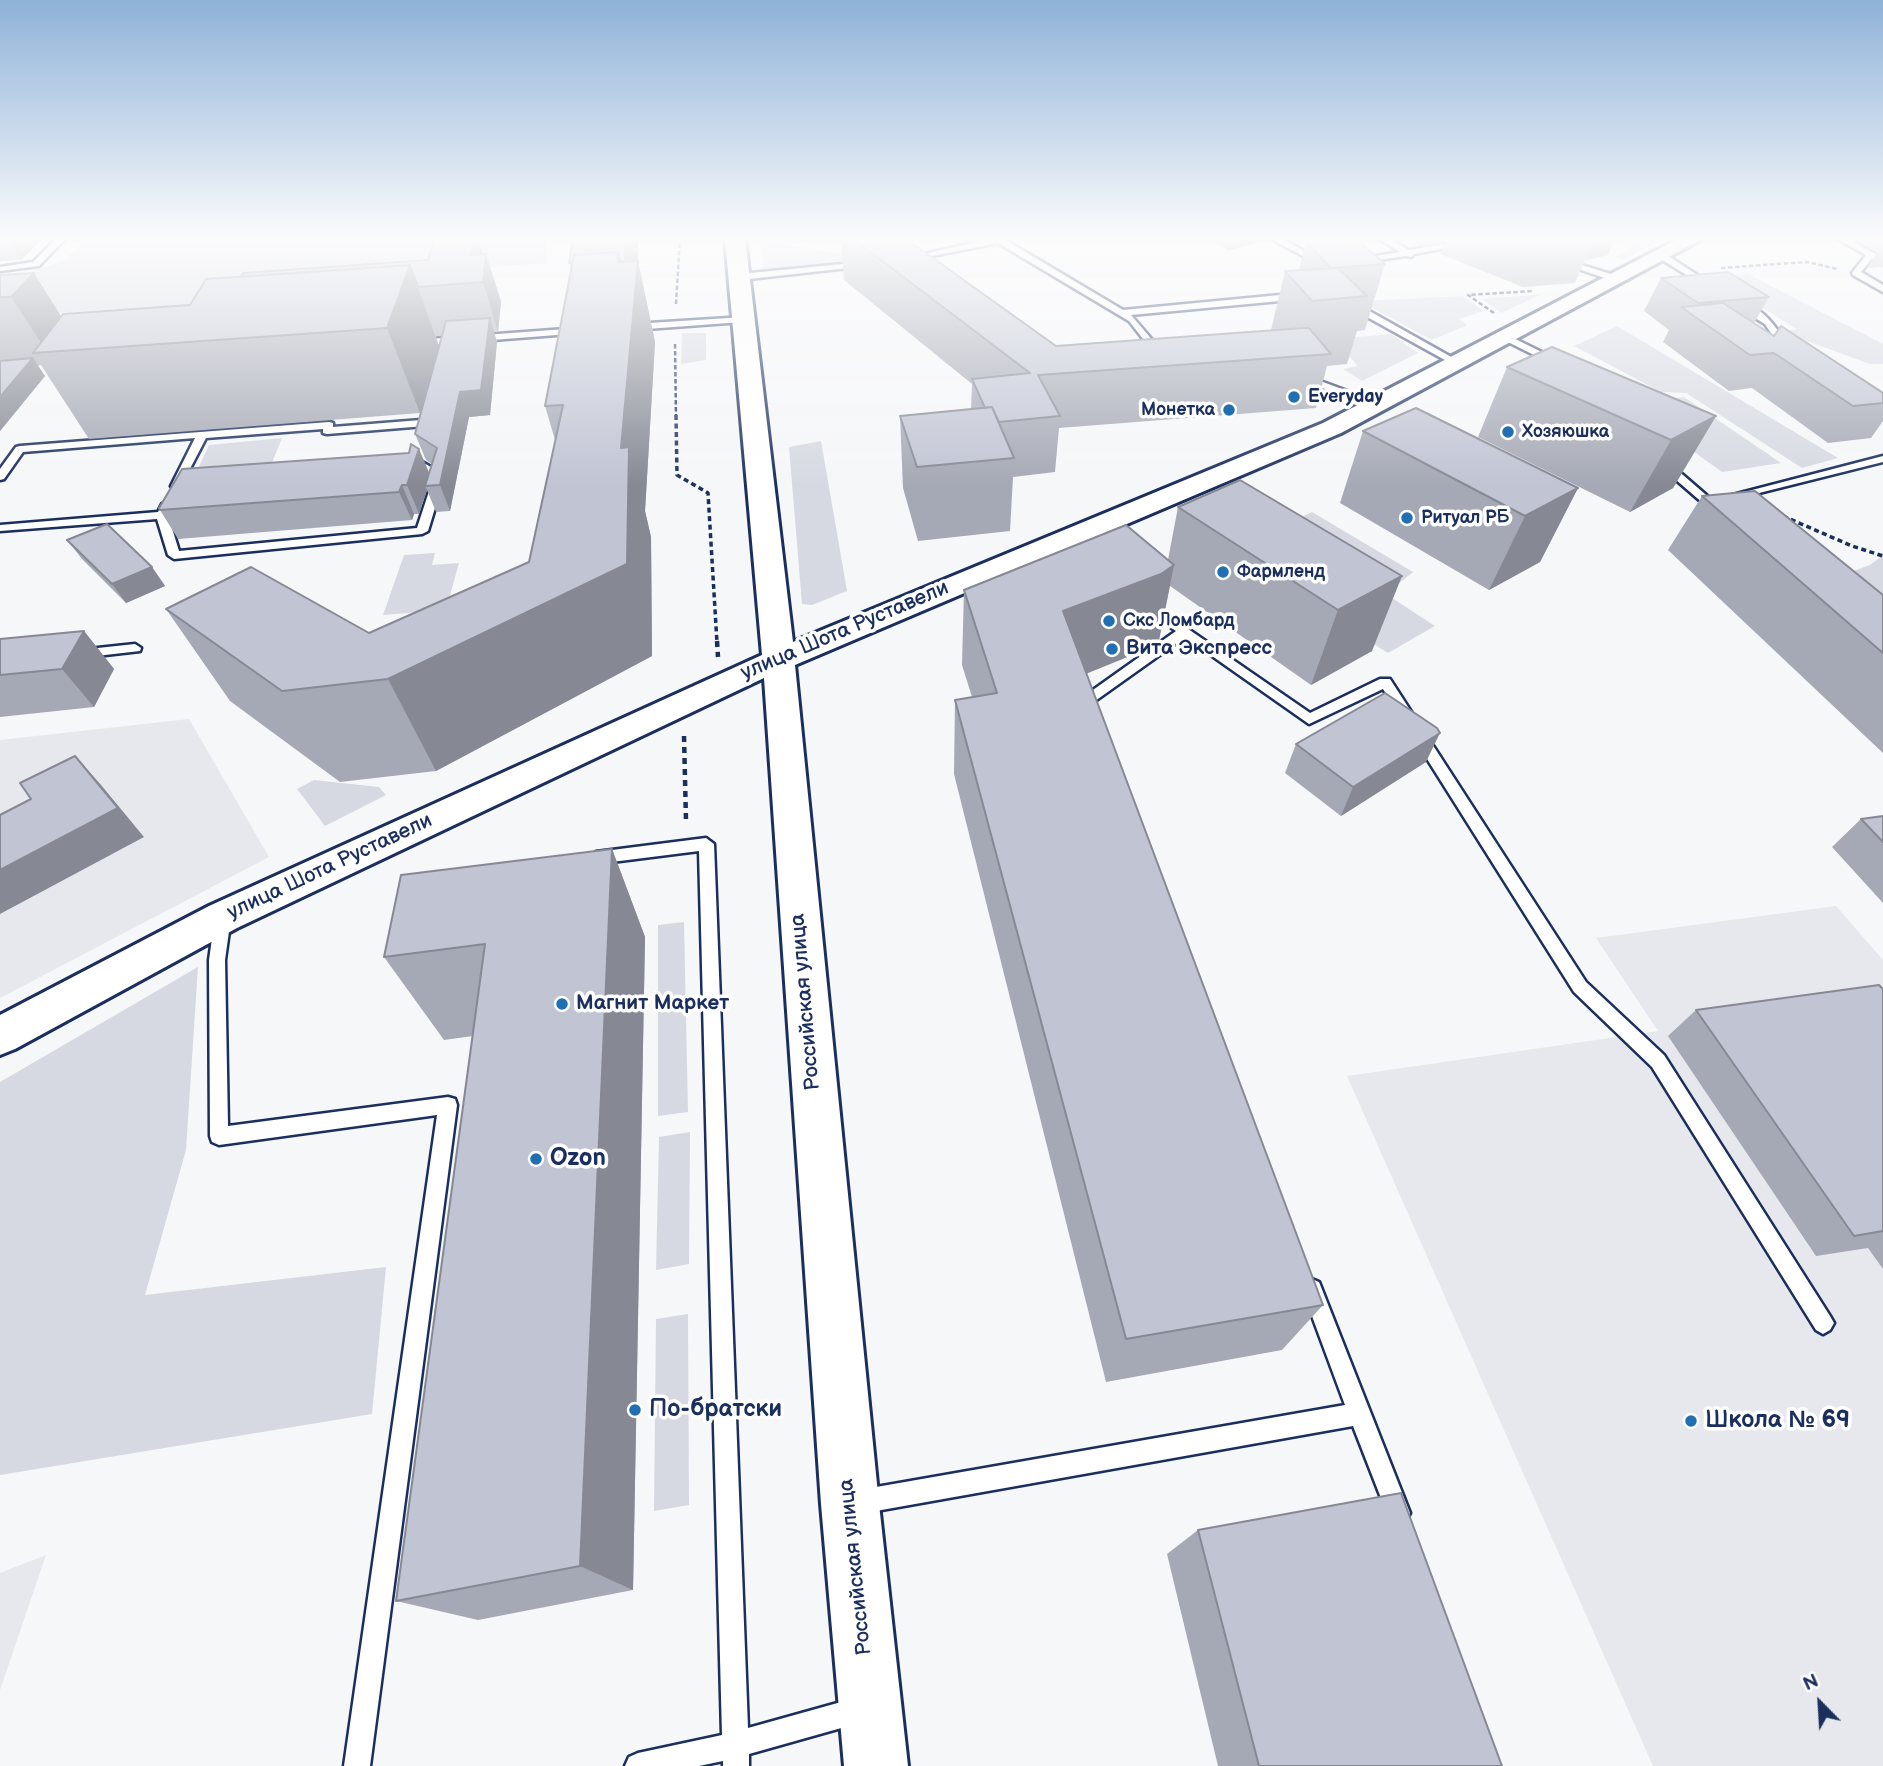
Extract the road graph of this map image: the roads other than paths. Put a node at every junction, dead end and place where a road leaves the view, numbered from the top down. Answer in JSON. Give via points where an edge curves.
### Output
{"nodes":[{"id":1,"x":715,"y":320,"type":"edge"},
{"id":2,"x":742,"y":320,"type":"edge"},
{"id":3,"x":1134,"y":320,"type":"edge"},
{"id":4,"x":1379,"y":320,"type":"edge"},
{"id":5,"x":1540,"y":320,"type":"edge"},
{"id":6,"x":1765,"y":320,"type":"edge"},
{"id":7,"x":623,"y":327,"type":"edge"},
{"id":8,"x":584,"y":330,"type":"edge"},
{"id":9,"x":1507,"y":338,"type":"junction"},
{"id":10,"x":407,"y":344,"type":"edge"},
{"id":11,"x":1791,"y":359,"type":"edge"},
{"id":12,"x":1457,"y":363,"type":"junction"},
{"id":13,"x":1171,"y":368,"type":"edge"},
{"id":14,"x":1566,"y":368,"type":"edge"},
{"id":15,"x":1291,"y":376,"type":"edge"},
{"id":16,"x":432,"y":398,"type":"edge"},
{"id":17,"x":1376,"y":405,"type":"junction"},
{"id":18,"x":425,"y":423,"type":"junction"},
{"id":19,"x":202,"y":435,"type":"junction"},
{"id":20,"x":421,"y":436,"type":"edge"},
{"id":21,"x":418,"y":448,"type":"edge"},
{"id":22,"x":1883,"y":458,"type":"edge"},
{"id":23,"x":1659,"y":460,"type":"edge"},
{"id":24,"x":415,"y":461,"type":"junction"},
{"id":25,"x":401,"y":462,"type":"edge"},
{"id":26,"x":0,"y":477,"type":"edge"},
{"id":27,"x":193,"y":480,"type":"edge"},
{"id":28,"x":179,"y":481,"type":"junction"},
{"id":29,"x":1709,"y":503,"type":"junction"},
{"id":30,"x":162,"y":514,"type":"junction"},
{"id":31,"x":1730,"y":520,"type":"edge"},
{"id":32,"x":0,"y":528,"type":"edge"},
{"id":33,"x":1058,"y":542,"type":"junction"},
{"id":34,"x":1079,"y":558,"type":"edge"},
{"id":35,"x":1132,"y":595,"type":"edge"},
{"id":36,"x":1185,"y":631,"type":"junction"},
{"id":37,"x":135,"y":648,"type":"dead end"},
{"id":38,"x":68,"y":655,"type":"edge"},
{"id":39,"x":776,"y":659,"type":"junction"},
{"id":40,"x":1091,"y":731,"type":"edge"},
{"id":41,"x":580,"y":860,"type":"edge"},
{"id":42,"x":223,"y":917,"type":"junction"},
{"id":43,"x":0,"y":1036,"type":"edge"},
{"id":44,"x":1305,"y":1271,"type":"edge"},
{"id":45,"x":1823,"y":1323,"type":"dead end"},
{"id":46,"x":1361,"y":1413,"type":"junction"},
{"id":47,"x":850,"y":1504,"type":"junction"},
{"id":48,"x":1405,"y":1531,"type":"edge"},
{"id":49,"x":870,"y":1707,"type":"junction"},
{"id":50,"x":735,"y":1755,"type":"edge"},
{"id":51,"x":356,"y":1766,"type":"edge"},
{"id":52,"x":638,"y":1766,"type":"edge"},
{"id":53,"x":876,"y":1766,"type":"edge"}],
"edges":[{"from":1,"to":7,"type":"lane"},
{"from":2,"to":39,"type":"street","name":"Российская улица"},
{"from":3,"to":13,"type":"lane"},
{"from":4,"to":12,"type":"lane"},
{"from":5,"to":9,"type":"street","name":"улица Шота Руставели"},
{"from":6,"to":11,"type":"lane"},
{"from":8,"to":10,"type":"lane","via":[[447,345]]},
{"from":9,"to":12,"type":"street","name":"улица Шота Руставели"},
{"from":9,"to":14,"type":"lane"},
{"from":12,"to":17,"type":"street","name":"улица Шота Руставели"},
{"from":15,"to":17,"type":"lane"},
{"from":16,"to":18,"type":"lane"},
{"from":17,"to":33,"type":"street","name":"улица Шота Руставели","via":[[1332,428]]},
{"from":18,"to":19,"type":"lane"},
{"from":18,"to":20,"type":"lane"},
{"from":19,"to":26,"type":"lane","via":[[20,449]]},
{"from":19,"to":28,"type":"lane"},
{"from":21,"to":24,"type":"lane"},
{"from":22,"to":29,"type":"lane"},
{"from":23,"to":29,"type":"lane"},
{"from":24,"to":25,"type":"lane"},
{"from":24,"to":30,"type":"lane","via":[[440,475],[422,531],[174,555]]},
{"from":27,"to":28,"type":"lane"},
{"from":28,"to":30,"type":"lane"},
{"from":29,"to":31,"type":"lane"},
{"from":30,"to":32,"type":"lane"},
{"from":33,"to":34,"type":"lane"},
{"from":33,"to":39,"type":"street","name":"улица Шота Руставели"},
{"from":35,"to":36,"type":"lane"},
{"from":36,"to":40,"type":"lane","via":[[1081,705]]},
{"from":36,"to":45,"type":"lane","via":[[1309,719],[1385,682],[1580,987],[1658,1061]]},
{"from":37,"to":38,"type":"lane"},
{"from":39,"to":42,"type":"street","name":"улица Шота Руставели"},
{"from":39,"to":47,"type":"street","name":"Российская улица"},
{"from":41,"to":50,"type":"lane","via":[[706,844]]},
{"from":42,"to":43,"type":"street","name":"улица Шота Руставели"},
{"from":42,"to":51,"type":"lane","via":[[218,960],[219,1136],[448,1105]]},
{"from":44,"to":46,"type":"lane"},
{"from":46,"to":47,"type":"lane"},
{"from":46,"to":48,"type":"lane"},
{"from":47,"to":49,"type":"street","name":"Российская улица"},
{"from":49,"to":50,"type":"lane"},
{"from":49,"to":53,"type":"street","name":"Российская улица"},
{"from":50,"to":52,"type":"lane"}]}
